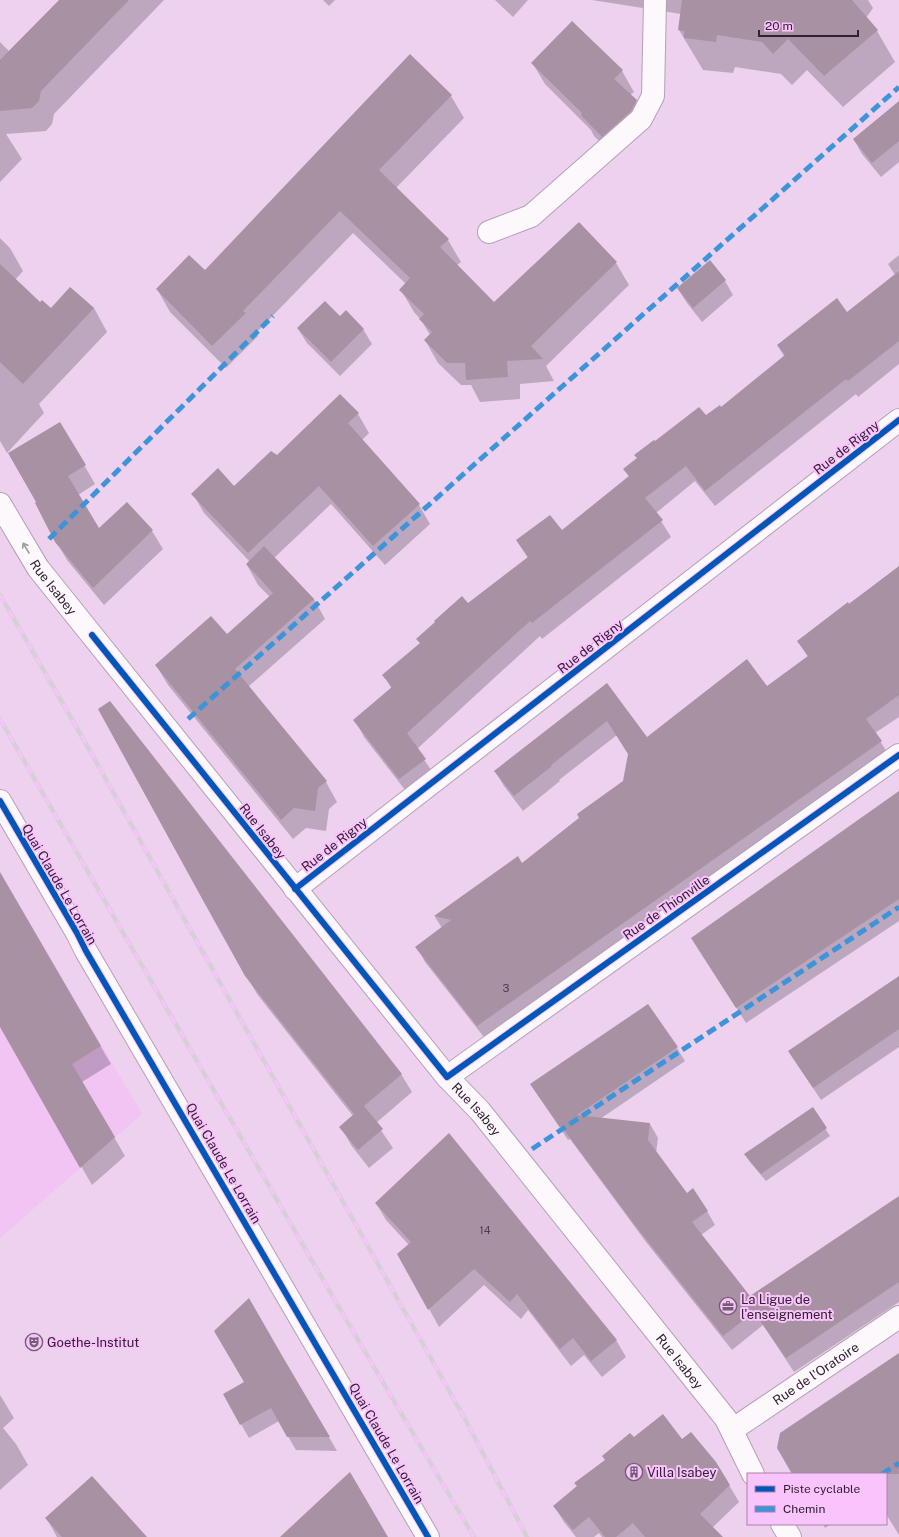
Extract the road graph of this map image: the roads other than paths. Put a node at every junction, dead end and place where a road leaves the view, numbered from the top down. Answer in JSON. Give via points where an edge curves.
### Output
{"nodes":[{"id":1,"x":655,"y":0,"type":"edge"},
{"id":2,"x":489,"y":232,"type":"dead end"},
{"id":3,"x":899,"y":420,"type":"edge"},
{"id":4,"x":0,"y":504,"type":"edge"},
{"id":5,"x":899,"y":755,"type":"edge"},
{"id":6,"x":0,"y":800,"type":"edge"},
{"id":7,"x":295,"y":889,"type":"junction"},
{"id":8,"x":446,"y":1077,"type":"junction"},
{"id":9,"x":899,"y":1317,"type":"edge"},
{"id":10,"x":732,"y":1430,"type":"junction"},
{"id":11,"x":753,"y":1473,"type":"edge"},
{"id":12,"x":783,"y":1525,"type":"edge"},
{"id":13,"x":428,"y":1537,"type":"edge"},
{"id":14,"x":790,"y":1537,"type":"edge"}],
"edges":[{"from":1,"to":2,"type":"street","via":[[653,96],[641,118],[531,216]]},
{"from":3,"to":7,"type":"street","name":"Rue de Rigny"},
{"from":7,"to":4,"type":"street","name":"Rue Isabey","one_way":true,"via":[[38,568]]},
{"from":5,"to":8,"type":"street","name":"Rue de Thionville"},
{"from":6,"to":13,"type":"street","name":"Quai Claude Le Lorrain"},
{"from":7,"to":8,"type":"street","name":"Rue Isabey"},
{"from":8,"to":10,"type":"street","name":"Rue Isabey","via":[[480,1111],[726,1419]]},
{"from":9,"to":10,"type":"street","name":"Rue de l'Oratoire"},
{"from":10,"to":11,"type":"street","name":"Rue Isabey"},
{"from":12,"to":14,"type":"street"}]}
